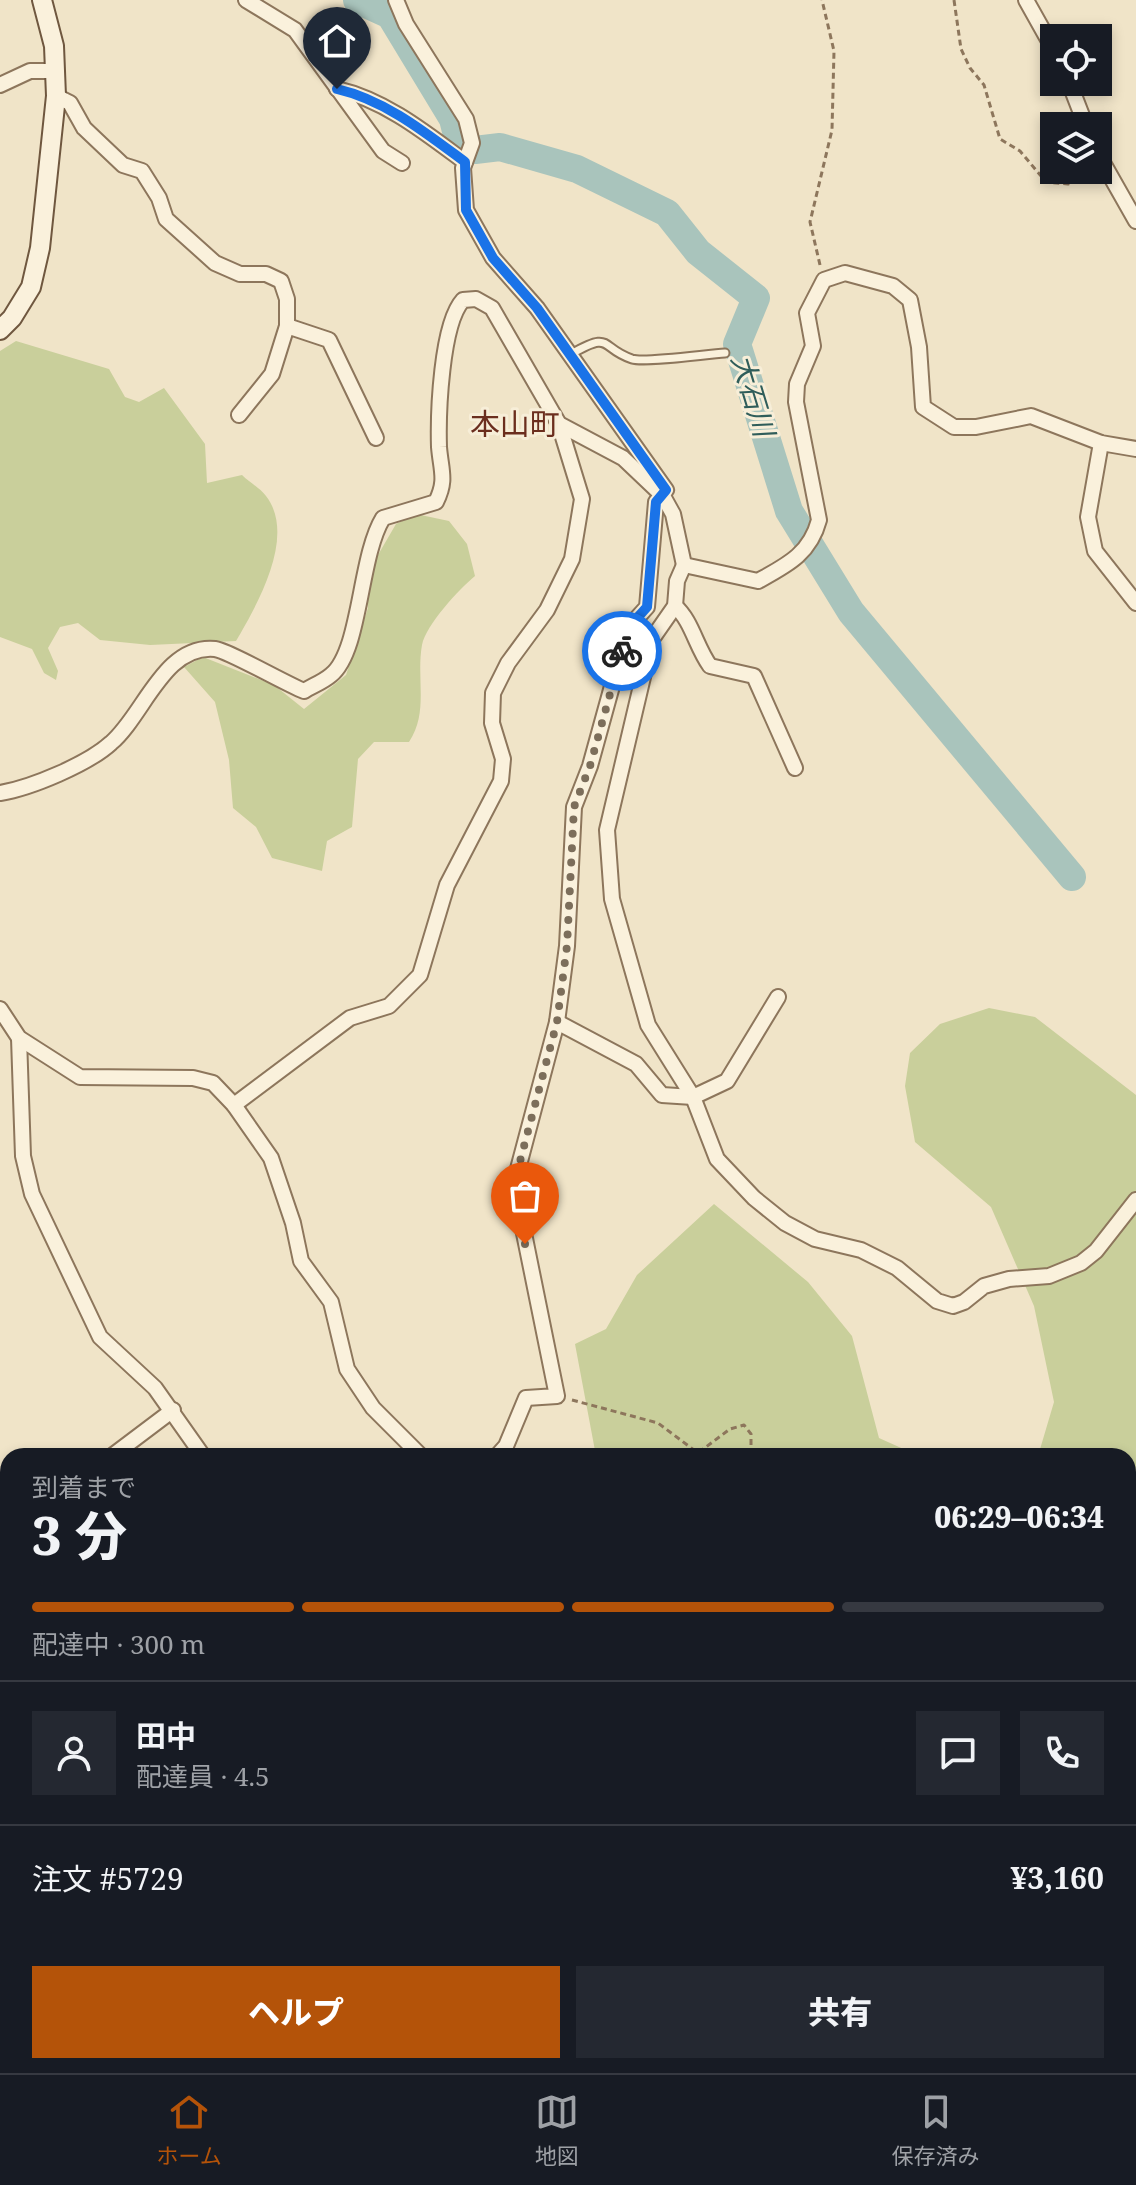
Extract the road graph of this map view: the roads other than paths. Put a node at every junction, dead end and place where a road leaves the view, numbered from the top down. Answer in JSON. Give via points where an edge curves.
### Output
{"nodes":[{"id":1,"x":42,"y":0,"type":"edge"},
{"id":2,"x":246,"y":0,"type":"edge"},
{"id":3,"x":396,"y":0,"type":"edge"},
{"id":4,"x":1026,"y":0,"type":"edge"},
{"id":5,"x":1040,"y":25,"type":"edge"},
{"id":6,"x":56,"y":71,"type":"junction"},
{"id":7,"x":0,"y":85,"type":"edge"},
{"id":8,"x":337,"y":89,"type":"junction"},
{"id":9,"x":56,"y":96,"type":"junction"},
{"id":10,"x":465,"y":162,"type":"junction"},
{"id":11,"x":402,"y":163,"type":"dead end"},
{"id":12,"x":1112,"y":179,"type":"edge"},
{"id":13,"x":1136,"y":221,"type":"edge"},
{"id":14,"x":287,"y":326,"type":"junction"},
{"id":15,"x":0,"y":330,"type":"edge"},
{"id":16,"x":725,"y":353,"type":"dead end"},
{"id":17,"x":571,"y":354,"type":"junction"},
{"id":18,"x":239,"y":415,"type":"dead end"},
{"id":19,"x":559,"y":424,"type":"junction"},
{"id":20,"x":376,"y":438,"type":"dead end"},
{"id":21,"x":1101,"y":443,"type":"junction"},
{"id":22,"x":1136,"y":449,"type":"edge"},
{"id":23,"x":663,"y":496,"type":"junction"},
{"id":24,"x":684,"y":565,"type":"junction"},
{"id":25,"x":1136,"y":603,"type":"edge"},
{"id":26,"x":675,"y":606,"type":"junction"},
{"id":27,"x":795,"y":768,"type":"dead end"},
{"id":28,"x":0,"y":793,"type":"edge"},
{"id":29,"x":778,"y":997,"type":"dead end"},
{"id":30,"x":0,"y":1009,"type":"edge"},
{"id":31,"x":557,"y":1022,"type":"junction"},
{"id":32,"x":19,"y":1038,"type":"junction"},
{"id":33,"x":693,"y":1097,"type":"junction"},
{"id":34,"x":234,"y":1105,"type":"junction"},
{"id":35,"x":1136,"y":1200,"type":"edge"},
{"id":36,"x":173,"y":1410,"type":"junction"},
{"id":37,"x":123,"y":1448,"type":"edge"},
{"id":38,"x":193,"y":1448,"type":"edge"},
{"id":39,"x":413,"y":1448,"type":"edge"},
{"id":40,"x":504,"y":1448,"type":"edge"}],
"edges":[{"from":1,"to":6,"type":"main road"},
{"from":2,"to":8,"type":"street","via":[[295,30]]},
{"from":3,"to":10,"type":"street","via":[[466,119],[472,143]]},
{"from":4,"to":5,"type":"street"},
{"from":6,"to":7,"type":"street","via":[[30,71]]},
{"from":6,"to":9,"type":"main road"},
{"from":8,"to":10,"type":"street","via":[[415,125]]},
{"from":8,"to":11,"type":"street","via":[[383,151]]},
{"from":9,"to":14,"type":"street","via":[[70,103],[84,128],[123,165],[142,171],[166,219],[215,263],[240,274],[266,274],[281,281]]},
{"from":9,"to":15,"type":"main road","via":[[31,287]]},
{"from":10,"to":17,"type":"street","via":[[466,210],[493,258]]},
{"from":12,"to":13,"type":"street"},
{"from":14,"to":18,"type":"street","via":[[272,374]]},
{"from":14,"to":20,"type":"street","via":[[329,340]]},
{"from":16,"to":17,"type":"lane","via":[[632,359],[608,343],[591,343]]},
{"from":17,"to":23,"type":"street","via":[[666,490]]},
{"from":19,"to":23,"type":"street","via":[[623,458]]},
{"from":19,"to":28,"type":"street","via":[[492,308],[476,299],[463,300],[454,310],[448,339],[439,446],[444,485],[436,502],[383,518],[373,535],[346,652],[332,675],[304,691],[219,650],[194,649],[178,660],[111,744],[49,778]]},
{"from":19,"to":34,"type":"street","via":[[582,499],[572,559],[547,610],[493,693],[501,781],[447,885],[420,975],[389,1006],[350,1018]]},
{"from":21,"to":22,"type":"street"},
{"from":21,"to":24,"type":"street","via":[[1031,416],[954,427],[923,407],[910,300],[893,286],[845,273],[824,280],[807,313],[813,346],[797,384],[819,520],[814,538],[798,558],[758,581]]},
{"from":21,"to":25,"type":"street","via":[[1088,517],[1095,551]]},
{"from":23,"to":24,"type":"street","via":[[673,514]]},
{"from":23,"to":31,"type":"street","via":[[656,502],[647,607],[628,628],[574,807]]},
{"from":24,"to":26,"type":"street"},
{"from":26,"to":27,"type":"street","via":[[710,666],[754,676]]},
{"from":26,"to":33,"type":"street","via":[[652,639],[607,830],[612,899],[648,1025]]},
{"from":29,"to":33,"type":"street","via":[[727,1081]]},
{"from":30,"to":32,"type":"street"},
{"from":31,"to":33,"type":"street","via":[[636,1064],[662,1095]]},
{"from":31,"to":40,"type":"street","via":[[514,1184],[557,1396],[526,1398]]},
{"from":32,"to":34,"type":"street","via":[[80,1077],[193,1078],[213,1083]]},
{"from":32,"to":36,"type":"street","via":[[23,1156],[32,1194],[100,1337]]},
{"from":33,"to":35,"type":"street","via":[[717,1159],[785,1223],[815,1239],[861,1250],[897,1268],[937,1301],[953,1306],[984,1286],[1049,1276],[1081,1263]]},
{"from":34,"to":39,"type":"street","via":[[271,1158],[301,1261],[331,1302],[347,1369],[373,1408]]},
{"from":36,"to":37,"type":"street"},
{"from":36,"to":38,"type":"street"}]}
